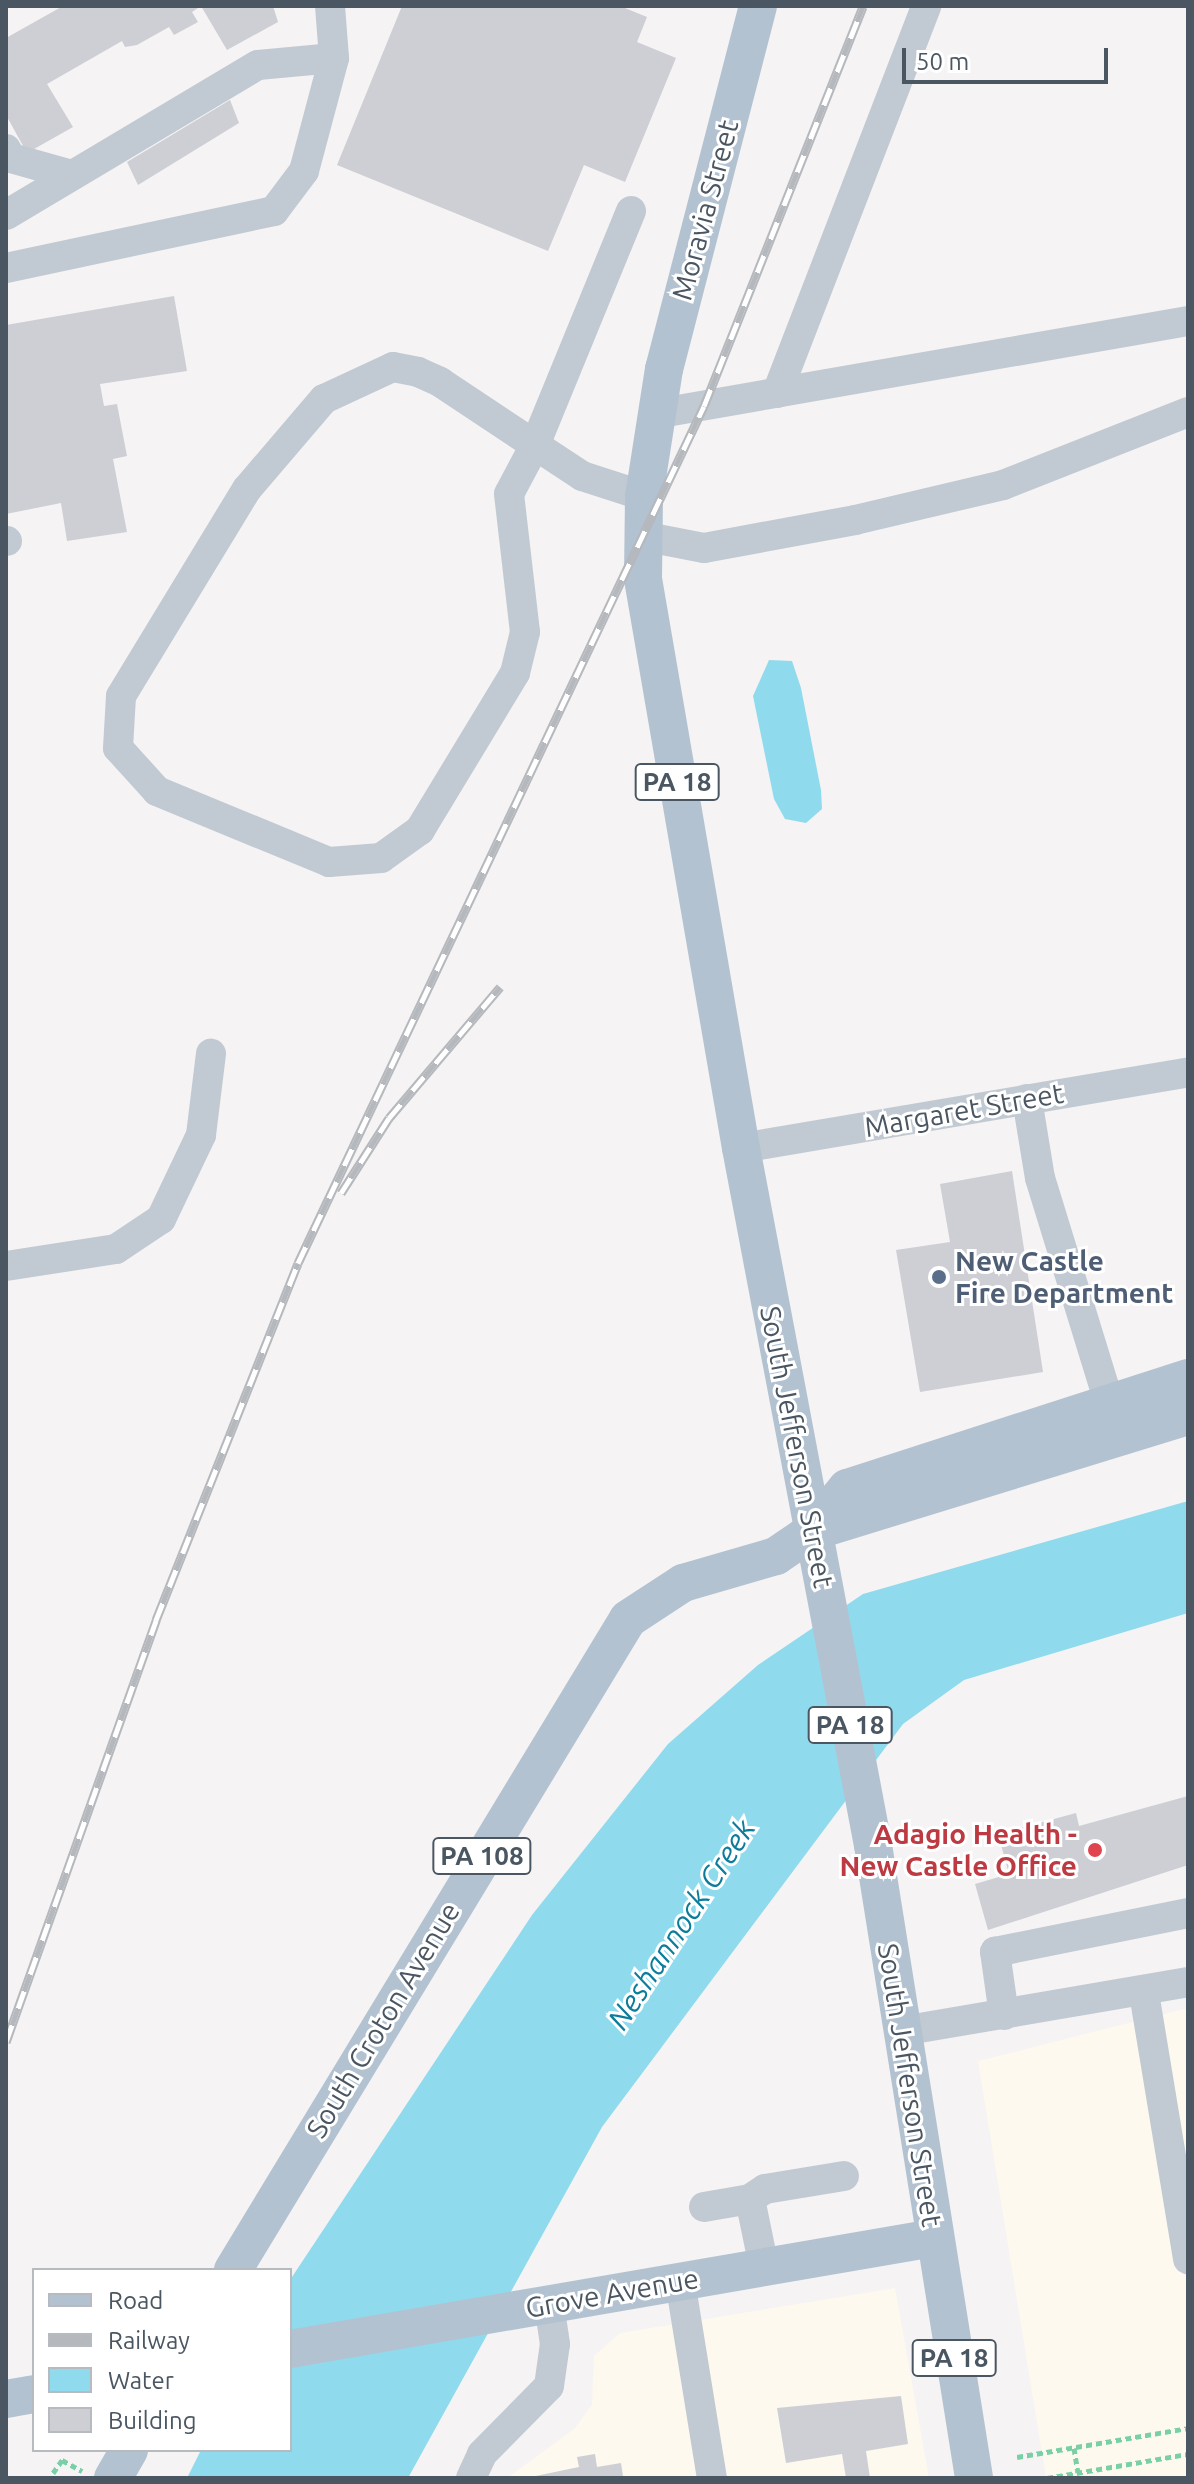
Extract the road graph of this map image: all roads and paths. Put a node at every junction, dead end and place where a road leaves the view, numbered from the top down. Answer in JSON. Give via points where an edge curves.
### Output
{"nodes":[{"id":1,"x":330,"y":6,"type":"edge"},
{"id":2,"x":758,"y":6,"type":"edge"},
{"id":3,"x":926,"y":6,"type":"edge"},
{"id":4,"x":334,"y":58,"type":"junction"},
{"id":5,"x":6,"y":149,"type":"edge"},
{"id":6,"x":72,"y":175,"type":"junction"},
{"id":7,"x":631,"y":211,"type":"dead end"},
{"id":8,"x":6,"y":215,"type":"edge"},
{"id":9,"x":6,"y":268,"type":"edge"},
{"id":10,"x":1188,"y":321,"type":"edge"},
{"id":11,"x":777,"y":393,"type":"junction"},
{"id":12,"x":1188,"y":412,"type":"edge"},
{"id":13,"x":655,"y":414,"type":"junction"},
{"id":14,"x":535,"y":445,"type":"junction"},
{"id":15,"x":644,"y":496,"type":"junction"},
{"id":16,"x":642,"y":536,"type":"junction"},
{"id":17,"x":211,"y":1054,"type":"dead end"},
{"id":18,"x":1188,"y":1072,"type":"edge"},
{"id":19,"x":1027,"y":1099,"type":"junction"},
{"id":20,"x":741,"y":1148,"type":"junction"},
{"id":21,"x":6,"y":1266,"type":"edge"},
{"id":22,"x":1188,"y":1378,"type":"edge"},
{"id":23,"x":1188,"y":1416,"type":"edge"},
{"id":24,"x":1114,"y":1421,"type":"junction"},
{"id":25,"x":811,"y":1532,"type":"junction"},
{"id":26,"x":1188,"y":1913,"type":"edge"},
{"id":27,"x":1188,"y":1982,"type":"edge"},
{"id":28,"x":1144,"y":1993,"type":"junction"},
{"id":29,"x":1004,"y":2015,"type":"junction"},
{"id":30,"x":902,"y":2031,"type":"junction"},
{"id":31,"x":844,"y":2176,"type":"dead end"},
{"id":32,"x":750,"y":2199,"type":"junction"},
{"id":33,"x":704,"y":2207,"type":"dead end"},
{"id":34,"x":933,"y":2238,"type":"junction"},
{"id":35,"x":1188,"y":2259,"type":"edge"},
{"id":36,"x":764,"y":2267,"type":"junction"},
{"id":37,"x":234,"y":2268,"type":"edge"},
{"id":38,"x":680,"y":2281,"type":"junction"},
{"id":39,"x":549,"y":2304,"type":"junction"},
{"id":40,"x":292,"y":2349,"type":"edge"},
{"id":41,"x":32,"y":2394,"type":"edge"},
{"id":42,"x":6,"y":2399,"type":"edge"},
{"id":43,"x":1188,"y":2428,"type":"edge"},
{"id":44,"x":1074,"y":2448,"type":"junction"},
{"id":45,"x":127,"y":2452,"type":"edge"},
{"id":46,"x":1188,"y":2454,"type":"edge"},
{"id":47,"x":1017,"y":2457,"type":"dead end"},
{"id":48,"x":53,"y":2473,"type":"dead end"},
{"id":49,"x":1078,"y":2473,"type":"junction"},
{"id":50,"x":98,"y":2475,"type":"edge"},
{"id":51,"x":471,"y":2478,"type":"edge"},
{"id":52,"x":712,"y":2478,"type":"edge"},
{"id":53,"x":974,"y":2478,"type":"edge"},
{"id":54,"x":1047,"y":2478,"type":"edge"}],
"edges":[{"from":1,"to":4,"type":"street"},
{"from":2,"to":13,"type":"main road","name":"Moravia Street","number":"PA 18"},
{"from":3,"to":11,"type":"street"},
{"from":4,"to":6,"type":"street","via":[[258,65]]},
{"from":4,"to":9,"type":"street","via":[[304,171],[274,211]]},
{"from":5,"to":6,"type":"street","via":[[11,158]]},
{"from":6,"to":8,"type":"street"},
{"from":7,"to":14,"type":"street"},
{"from":10,"to":11,"type":"street"},
{"from":11,"to":13,"type":"street"},
{"from":12,"to":16,"type":"street","via":[[1003,485],[855,520],[704,548]]},
{"from":13,"to":15,"type":"main road","name":"South Jefferson Street","number":"PA 18"},
{"from":14,"to":14,"type":"street","via":[[440,382],[393,367],[324,399],[247,489],[121,696],[118,748],[157,791],[329,862],[381,858],[420,830],[515,673],[525,632],[509,494]]},
{"from":14,"to":15,"type":"street","via":[[602,486]]},
{"from":15,"to":16,"type":"main road","name":"South Jefferson Street","number":"PA 18"},
{"from":16,"to":20,"type":"main road","name":"South Jefferson Street","number":"PA 18","via":[[648,621]]},
{"from":17,"to":21,"type":"street","via":[[201,1135],[161,1219],[116,1249]]},
{"from":18,"to":19,"type":"street","name":"Margaret Street"},
{"from":19,"to":20,"type":"street","name":"Margaret Street"},
{"from":19,"to":24,"type":"street","via":[[1040,1178]]},
{"from":20,"to":25,"type":"main road","name":"South Jefferson Street","number":"PA 18"},
{"from":22,"to":24,"type":"main road"},
{"from":23,"to":24,"type":"main road"},
{"from":24,"to":25,"type":"main road","name":"South Croton Avenue","via":[[847,1488]]},
{"from":25,"to":30,"type":"main road","name":"South Jefferson Street","number":"PA 18","via":[[873,1845]]},
{"from":25,"to":37,"type":"main road","name":"South Croton Avenue","number":"PA 108","via":[[776,1556],[663,1592],[615,1635]]},
{"from":26,"to":29,"type":"street","via":[[995,1952]]},
{"from":27,"to":28,"type":"street"},
{"from":28,"to":29,"type":"street"},
{"from":28,"to":35,"type":"street"},
{"from":29,"to":30,"type":"street"},
{"from":30,"to":34,"type":"main road","name":"South Jefferson Street","number":"PA 18"},
{"from":31,"to":32,"type":"street","via":[[765,2189]]},
{"from":32,"to":33,"type":"street"},
{"from":32,"to":36,"type":"street"},
{"from":34,"to":36,"type":"main road","name":"Grove Avenue"},
{"from":34,"to":53,"type":"main road","name":"South Jefferson Street","number":"PA 18"},
{"from":36,"to":38,"type":"main road","name":"Grove Avenue"},
{"from":38,"to":39,"type":"main road","name":"Grove Avenue"},
{"from":38,"to":52,"type":"street"},
{"from":39,"to":40,"type":"main road","name":"Grove Avenue"},
{"from":39,"to":51,"type":"street","via":[[555,2366],[549,2386],[482,2454]]},
{"from":41,"to":42,"type":"main road"},
{"from":43,"to":44,"type":"path"},
{"from":44,"to":47,"type":"path"},
{"from":44,"to":49,"type":"path"},
{"from":45,"to":50,"type":"main road"},
{"from":46,"to":49,"type":"path"},
{"from":48,"to":50,"type":"path","via":[[62,2460]]},
{"from":49,"to":54,"type":"path"}]}
